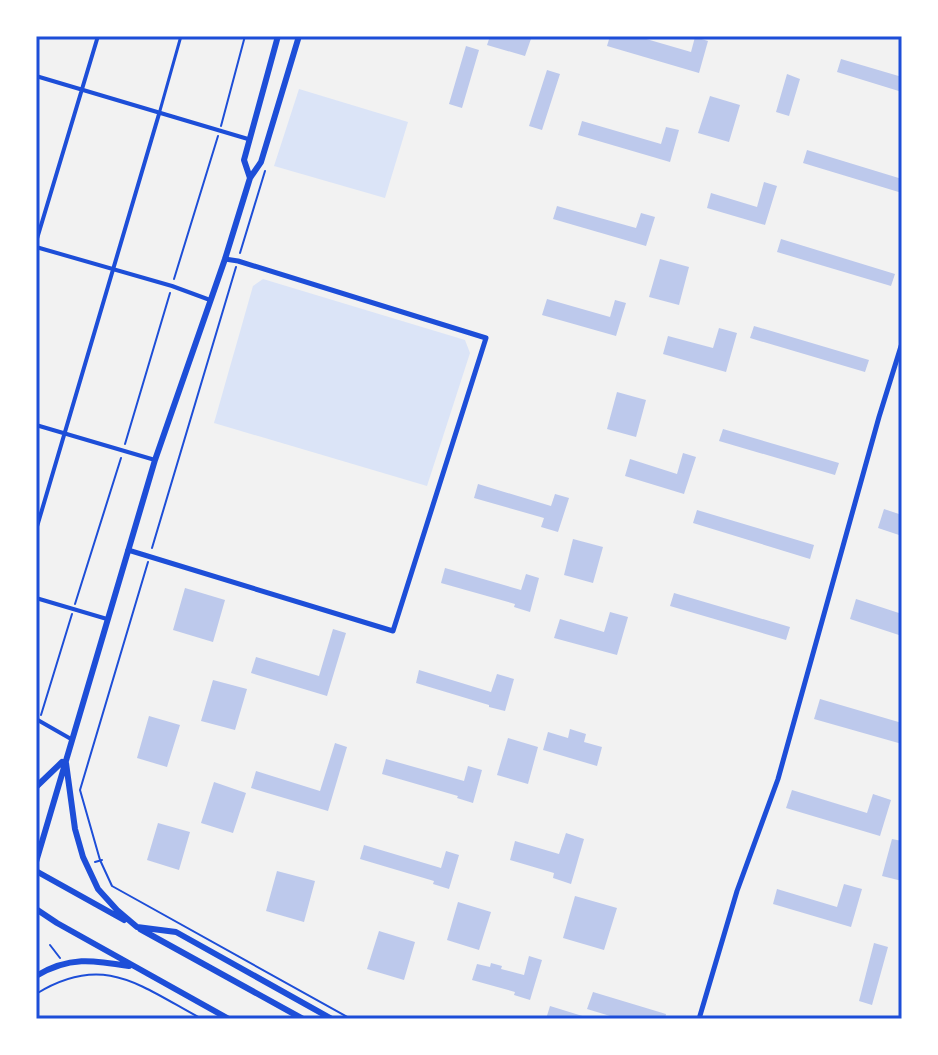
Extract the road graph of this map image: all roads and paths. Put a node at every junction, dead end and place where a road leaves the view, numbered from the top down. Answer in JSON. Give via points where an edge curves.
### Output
{"nodes":[{"id":1,"x":98,"y":36,"type":"edge"},
{"id":2,"x":181,"y":36,"type":"edge"},
{"id":3,"x":245,"y":36,"type":"edge"},
{"id":4,"x":278,"y":36,"type":"edge"},
{"id":5,"x":299,"y":36,"type":"edge"},
{"id":6,"x":36,"y":76,"type":"edge"},
{"id":7,"x":82,"y":90,"type":"junction"},
{"id":8,"x":159,"y":114,"type":"junction"},
{"id":9,"x":219,"y":131,"type":"junction"},
{"id":10,"x":249,"y":139,"type":"junction"},
{"id":11,"x":267,"y":166,"type":"dead end"},
{"id":12,"x":250,"y":178,"type":"junction"},
{"id":13,"x":36,"y":244,"type":"edge"},
{"id":14,"x":225,"y":259,"type":"junction"},
{"id":15,"x":238,"y":261,"type":"junction"},
{"id":16,"x":113,"y":270,"type":"junction"},
{"id":17,"x":172,"y":286,"type":"junction"},
{"id":18,"x":210,"y":300,"type":"junction"},
{"id":19,"x":902,"y":343,"type":"edge"},
{"id":20,"x":36,"y":425,"type":"edge"},
{"id":21,"x":65,"y":433,"type":"junction"},
{"id":22,"x":123,"y":451,"type":"junction"},
{"id":23,"x":155,"y":460,"type":"junction"},
{"id":24,"x":36,"y":530,"type":"edge"},
{"id":25,"x":128,"y":550,"type":"junction"},
{"id":26,"x":150,"y":556,"type":"junction"},
{"id":27,"x":36,"y":598,"type":"edge"},
{"id":28,"x":74,"y":609,"type":"junction"},
{"id":29,"x":107,"y":619,"type":"junction"},
{"id":30,"x":38,"y":720,"type":"edge"},
{"id":31,"x":71,"y":739,"type":"junction"},
{"id":32,"x":65,"y":760,"type":"junction"},
{"id":33,"x":36,"y":787,"type":"edge"},
{"id":34,"x":36,"y":862,"type":"edge"},
{"id":35,"x":36,"y":871,"type":"edge"},
{"id":36,"x":36,"y":909,"type":"edge"},
{"id":37,"x":137,"y":927,"type":"junction"},
{"id":38,"x":134,"y":966,"type":"junction"},
{"id":39,"x":36,"y":976,"type":"edge"},
{"id":40,"x":36,"y":994,"type":"edge"},
{"id":41,"x":202,"y":1019,"type":"edge"},
{"id":42,"x":229,"y":1019,"type":"edge"},
{"id":43,"x":303,"y":1019,"type":"edge"},
{"id":44,"x":332,"y":1019,"type":"edge"},
{"id":45,"x":351,"y":1019,"type":"edge"},
{"id":46,"x":699,"y":1019,"type":"edge"}],
"edges":[{"from":1,"to":7,"type":"street"},
{"from":2,"to":8,"type":"street"},
{"from":3,"to":9,"type":"path"},
{"from":4,"to":10,"type":"main road"},
{"from":5,"to":12,"type":"main road","via":[[261,162]]},
{"from":6,"to":7,"type":"street"},
{"from":7,"to":8,"type":"street"},
{"from":7,"to":13,"type":"street"},
{"from":8,"to":9,"type":"street"},
{"from":8,"to":16,"type":"street"},
{"from":9,"to":10,"type":"street"},
{"from":9,"to":17,"type":"path"},
{"from":10,"to":12,"type":"main road","via":[[244,160]]},
{"from":11,"to":15,"type":"path"},
{"from":12,"to":14,"type":"main road"},
{"from":13,"to":16,"type":"street"},
{"from":14,"to":15,"type":"street"},
{"from":14,"to":18,"type":"main road"},
{"from":15,"to":26,"type":"path"},
{"from":15,"to":26,"type":"street","via":[[486,338],[393,631]]},
{"from":16,"to":17,"type":"street"},
{"from":16,"to":21,"type":"street"},
{"from":17,"to":18,"type":"street"},
{"from":17,"to":22,"type":"path"},
{"from":18,"to":23,"type":"main road"},
{"from":19,"to":46,"type":"street","via":[[778,779]]},
{"from":20,"to":21,"type":"street"},
{"from":21,"to":22,"type":"street"},
{"from":21,"to":24,"type":"street"},
{"from":22,"to":23,"type":"street"},
{"from":22,"to":28,"type":"path"},
{"from":23,"to":25,"type":"main road"},
{"from":25,"to":26,"type":"street"},
{"from":25,"to":29,"type":"main road"},
{"from":26,"to":45,"type":"path","via":[[80,790],[112,886]]},
{"from":27,"to":28,"type":"street"},
{"from":28,"to":29,"type":"street"},
{"from":28,"to":30,"type":"path"},
{"from":29,"to":31,"type":"main road"},
{"from":30,"to":31,"type":"street"},
{"from":31,"to":32,"type":"main road"},
{"from":32,"to":33,"type":"main road"},
{"from":32,"to":34,"type":"main road"},
{"from":32,"to":37,"type":"main road","via":[[83,857],[98,889]]},
{"from":35,"to":37,"type":"main road"},
{"from":36,"to":38,"type":"main road"},
{"from":37,"to":43,"type":"main road"},
{"from":37,"to":44,"type":"main road","via":[[176,932]]},
{"from":38,"to":39,"type":"main road","via":[[67,962]]},
{"from":38,"to":42,"type":"main road"},
{"from":40,"to":41,"type":"path","via":[[70,977],[98,973],[130,980]]}]}
